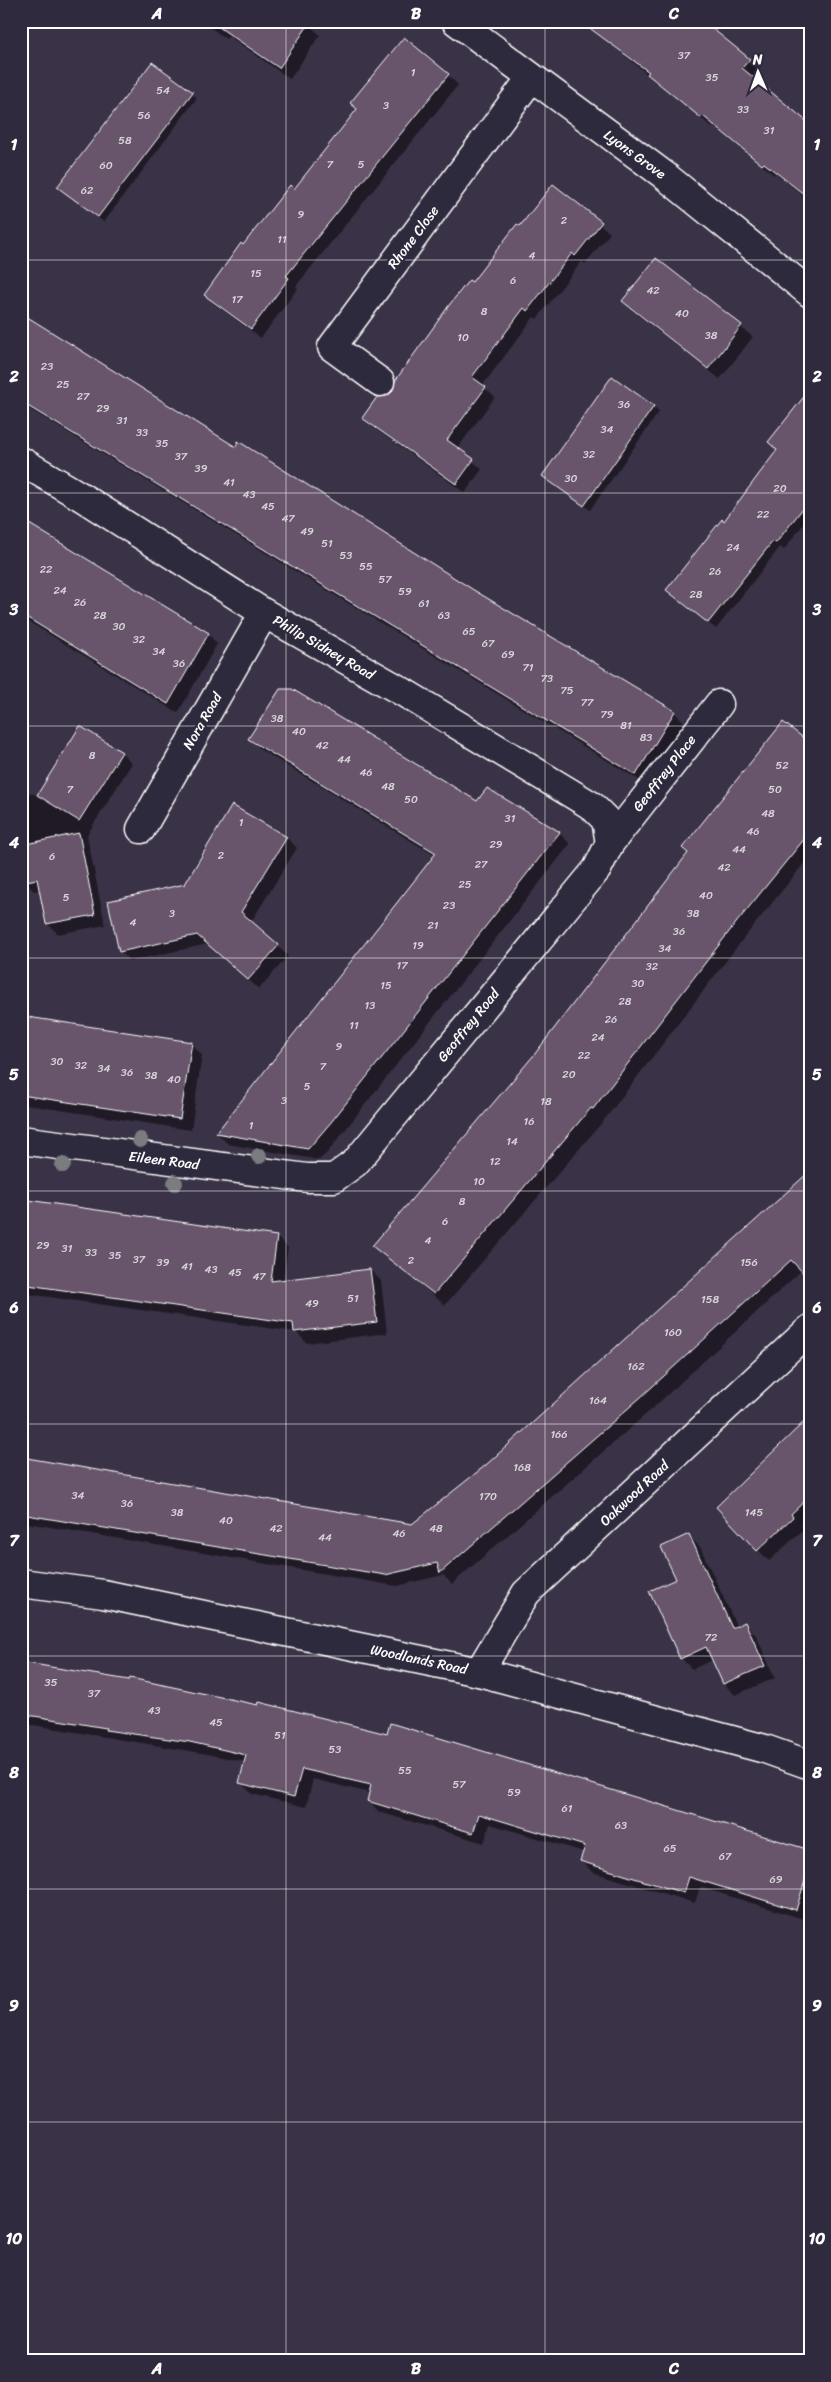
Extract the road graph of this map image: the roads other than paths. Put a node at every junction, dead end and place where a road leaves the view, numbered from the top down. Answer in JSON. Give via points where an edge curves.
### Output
{"nodes":[{"id":1,"x":456,"y":21,"type":"edge"},
{"id":2,"x":531,"y":78,"type":"junction"},
{"id":3,"x":810,"y":293,"type":"edge"},
{"id":4,"x":380,"y":382,"type":"dead end"},
{"id":5,"x":21,"y":462,"type":"edge"},
{"id":6,"x":264,"y":613,"type":"junction"},
{"id":7,"x":718,"y":704,"type":"dead end"},
{"id":8,"x":140,"y":829,"type":"dead end"},
{"id":9,"x":610,"y":843,"type":"junction"},
{"id":10,"x":21,"y":1140,"type":"edge"},
{"id":11,"x":307,"y":1178,"type":"joint"},
{"id":12,"x":810,"y":1329,"type":"edge"},
{"id":13,"x":21,"y":1583,"type":"edge"},
{"id":14,"x":479,"y":1672,"type":"junction"},
{"id":15,"x":810,"y":1765,"type":"edge"}],
"edges":[{"from":1,"to":2,"type":"street","name":"Lyons Grove"},
{"from":2,"to":3,"type":"street","name":"Lyons Grove","via":[[664,175]]},
{"from":2,"to":4,"type":"street","name":"Rhone Close","via":[[332,347]]},
{"from":5,"to":6,"type":"street","name":"Philip Sidney Road"},
{"from":6,"to":8,"type":"street","name":"Nora Road"},
{"from":6,"to":9,"type":"street","name":"Philip Sidney Road","via":[[592,806],[606,820]]},
{"from":7,"to":9,"type":"street","name":"Geoffrey Place"},
{"from":9,"to":11,"type":"street","name":"Geoffrey Road","via":[[597,870],[355,1163],[334,1178]]},
{"from":10,"to":11,"type":"street","name":"Eileen Road"},
{"from":12,"to":14,"type":"street","name":"Oakwood Road","via":[[526,1593]]},
{"from":13,"to":14,"type":"street","name":"Woodlands Road","via":[[103,1594]]},
{"from":14,"to":15,"type":"street","name":"Woodlands Road","via":[[765,1749]]}]}
